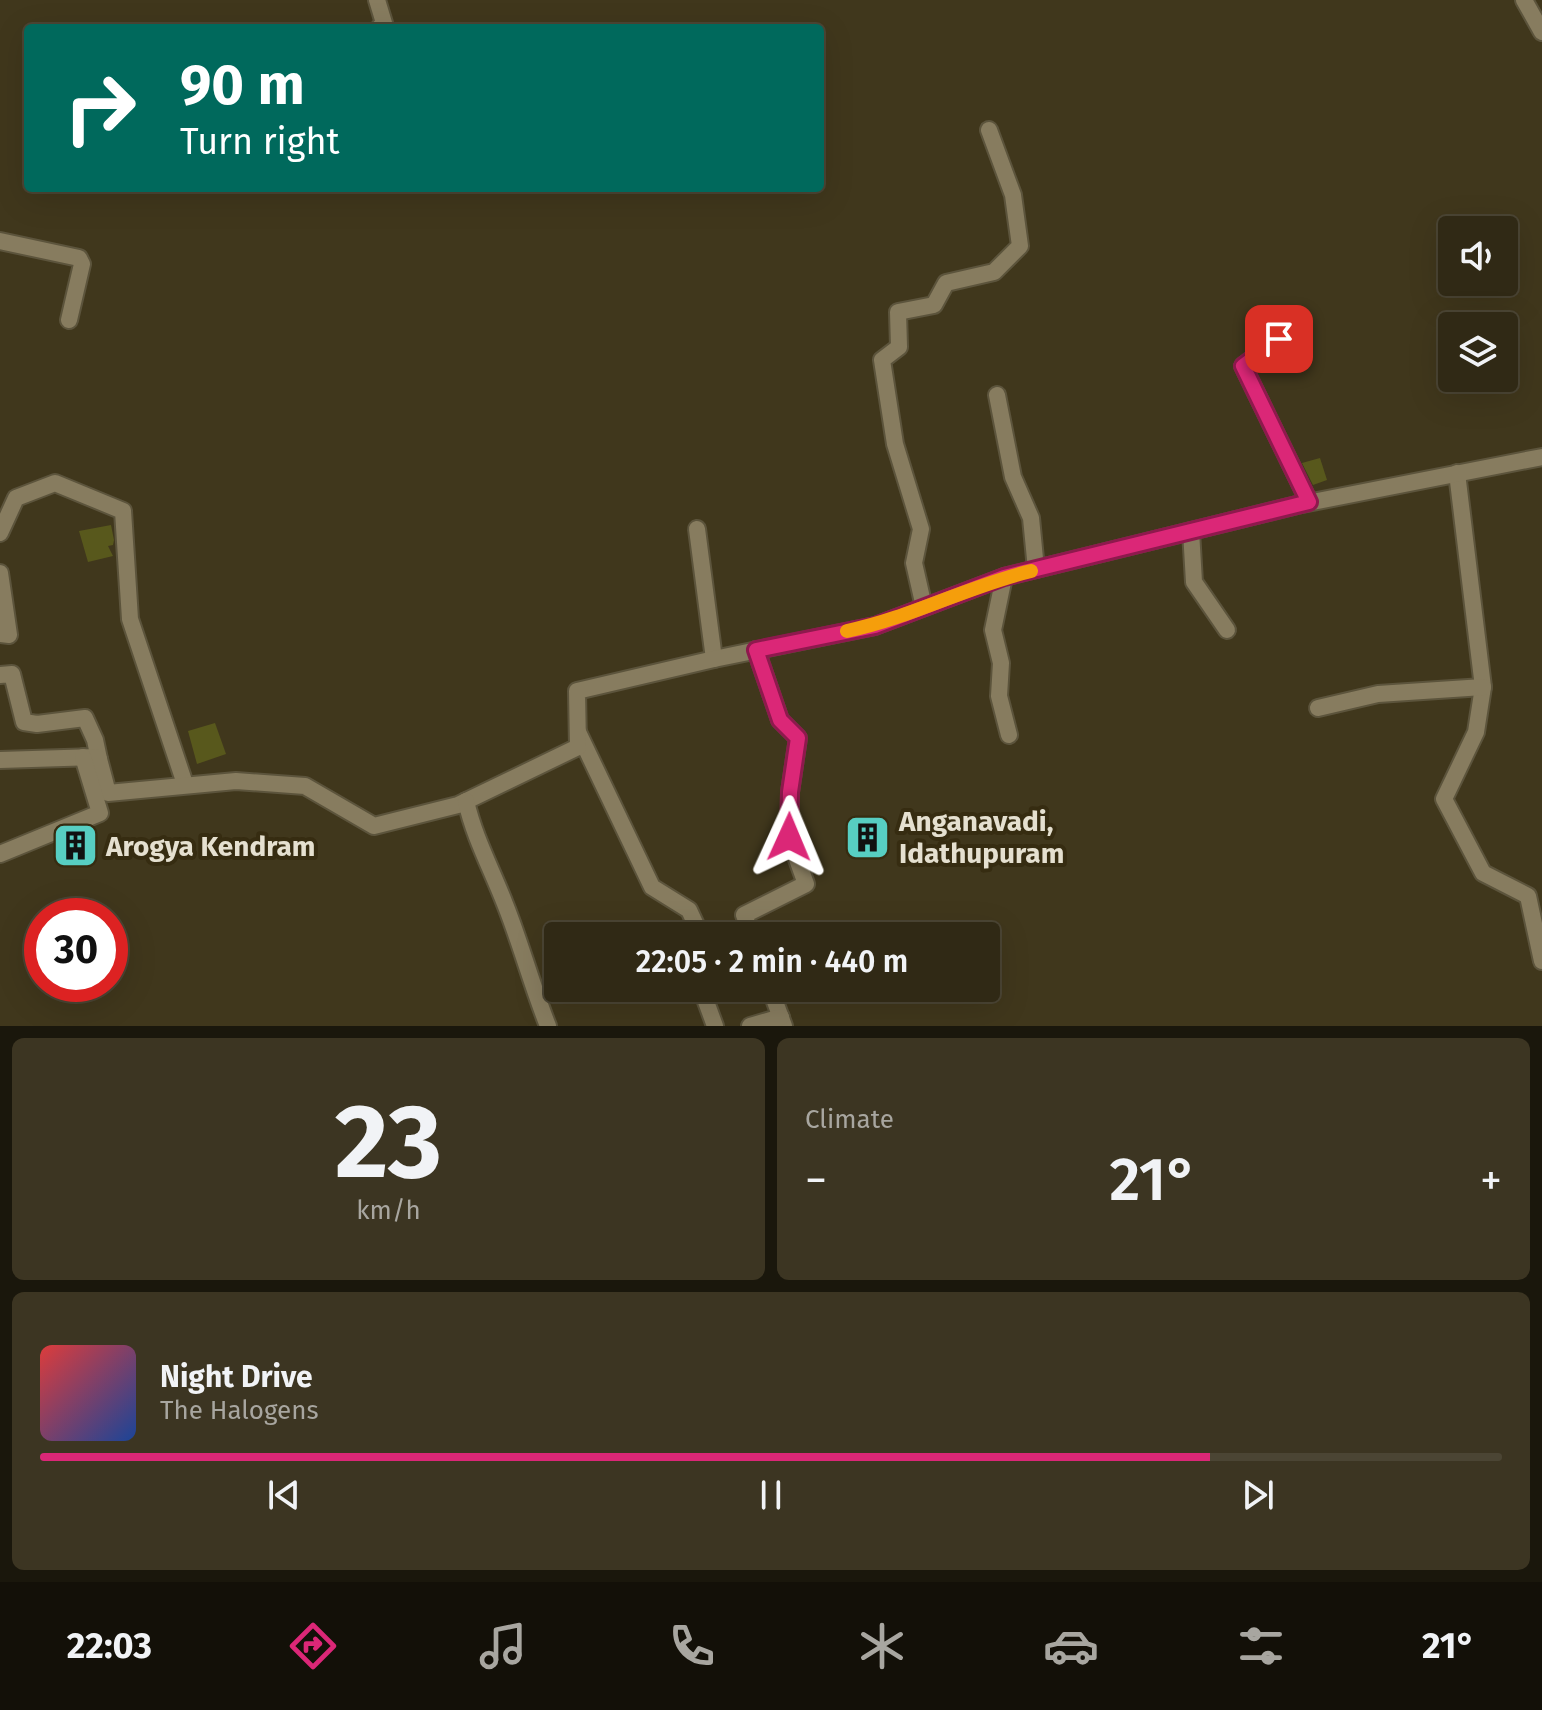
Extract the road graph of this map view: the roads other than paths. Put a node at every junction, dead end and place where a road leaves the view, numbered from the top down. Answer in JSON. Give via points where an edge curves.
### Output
{"nodes":[{"id":1,"x":377,"y":0,"type":"edge"},
{"id":2,"x":1524,"y":0,"type":"edge"},
{"id":3,"x":383,"y":24,"type":"edge"},
{"id":4,"x":1542,"y":32,"type":"edge"},
{"id":5,"x":989,"y":130,"type":"dead end"},
{"id":6,"x":0,"y":241,"type":"edge"},
{"id":7,"x":69,"y":320,"type":"dead end"},
{"id":8,"x":1297,"y":325,"type":"dead end"},
{"id":9,"x":997,"y":395,"type":"dead end"},
{"id":10,"x":1542,"y":457,"type":"edge"},
{"id":11,"x":1457,"y":473,"type":"junction"},
{"id":12,"x":1309,"y":502,"type":"junction"},
{"id":13,"x":697,"y":529,"type":"dead end"},
{"id":14,"x":1191,"y":531,"type":"junction"},
{"id":15,"x":0,"y":533,"type":"edge"},
{"id":16,"x":1036,"y":569,"type":"junction"},
{"id":17,"x":0,"y":573,"type":"edge"},
{"id":18,"x":1004,"y":577,"type":"junction"},
{"id":19,"x":924,"y":607,"type":"junction"},
{"id":20,"x":1227,"y":630,"type":"dead end"},
{"id":21,"x":0,"y":634,"type":"edge"},
{"id":22,"x":756,"y":650,"type":"junction"},
{"id":23,"x":714,"y":659,"type":"junction"},
{"id":24,"x":0,"y":675,"type":"edge"},
{"id":25,"x":1483,"y":687,"type":"junction"},
{"id":26,"x":1318,"y":708,"type":"dead end"},
{"id":27,"x":577,"y":731,"type":"junction"},
{"id":28,"x":1009,"y":735,"type":"dead end"},
{"id":29,"x":91,"y":758,"type":"junction"},
{"id":30,"x":0,"y":760,"type":"edge"},
{"id":31,"x":185,"y":784,"type":"junction"},
{"id":32,"x":466,"y":801,"type":"junction"},
{"id":33,"x":0,"y":854,"type":"edge"},
{"id":34,"x":695,"y":922,"type":"edge"},
{"id":35,"x":747,"y":922,"type":"edge"},
{"id":36,"x":1542,"y":961,"type":"edge"},
{"id":37,"x":706,"y":1002,"type":"edge"},
{"id":38,"x":775,"y":1002,"type":"edge"},
{"id":39,"x":782,"y":1021,"type":"edge"},
{"id":40,"x":548,"y":1026,"type":"edge"},
{"id":41,"x":715,"y":1026,"type":"edge"},
{"id":42,"x":750,"y":1026,"type":"edge"}],
"edges":[{"from":1,"to":3,"type":"street"},
{"from":2,"to":4,"type":"street"},
{"from":5,"to":19,"type":"street","via":[[1013,195],[1020,246],[994,272],[946,283],[934,305],[898,312],[899,347],[882,360],[895,444],[921,529],[914,563]]},
{"from":6,"to":7,"type":"street","via":[[79,258]]},
{"from":8,"to":12,"type":"street","via":[[1243,366]]},
{"from":9,"to":16,"type":"street","via":[[1013,477],[1031,518]]},
{"from":10,"to":11,"type":"street"},
{"from":11,"to":12,"type":"street"},
{"from":11,"to":25,"type":"street"},
{"from":12,"to":14,"type":"street"},
{"from":13,"to":23,"type":"street"},
{"from":14,"to":16,"type":"street"},
{"from":14,"to":20,"type":"street","via":[[1194,582]]},
{"from":15,"to":31,"type":"street","via":[[16,498],[55,483],[123,511],[130,619]]},
{"from":16,"to":18,"type":"street"},
{"from":17,"to":21,"type":"street","via":[[9,635]]},
{"from":18,"to":19,"type":"street"},
{"from":18,"to":28,"type":"street","via":[[993,630],[1001,663],[999,696]]},
{"from":19,"to":22,"type":"street","via":[[875,626]]},
{"from":22,"to":23,"type":"street"},
{"from":22,"to":35,"type":"street","via":[[780,720],[798,738],[789,837],[806,884],[744,915]]},
{"from":23,"to":27,"type":"street","via":[[577,691]]},
{"from":24,"to":29,"type":"street","via":[[12,674],[24,722],[85,718],[95,740]]},
{"from":25,"to":26,"type":"street","via":[[1378,694]]},
{"from":25,"to":36,"type":"street","via":[[1476,732],[1444,799],[1483,873],[1528,896]]},
{"from":27,"to":32,"type":"street","via":[[578,747]]},
{"from":27,"to":34,"type":"street","via":[[652,887],[689,910]]},
{"from":29,"to":30,"type":"street"},
{"from":29,"to":31,"type":"street","via":[[108,793]]},
{"from":29,"to":33,"type":"street","via":[[100,813]]},
{"from":31,"to":32,"type":"street","via":[[305,786],[374,826]]},
{"from":32,"to":40,"type":"street"},
{"from":37,"to":41,"type":"street"},
{"from":38,"to":39,"type":"street"},
{"from":39,"to":42,"type":"street"}]}
